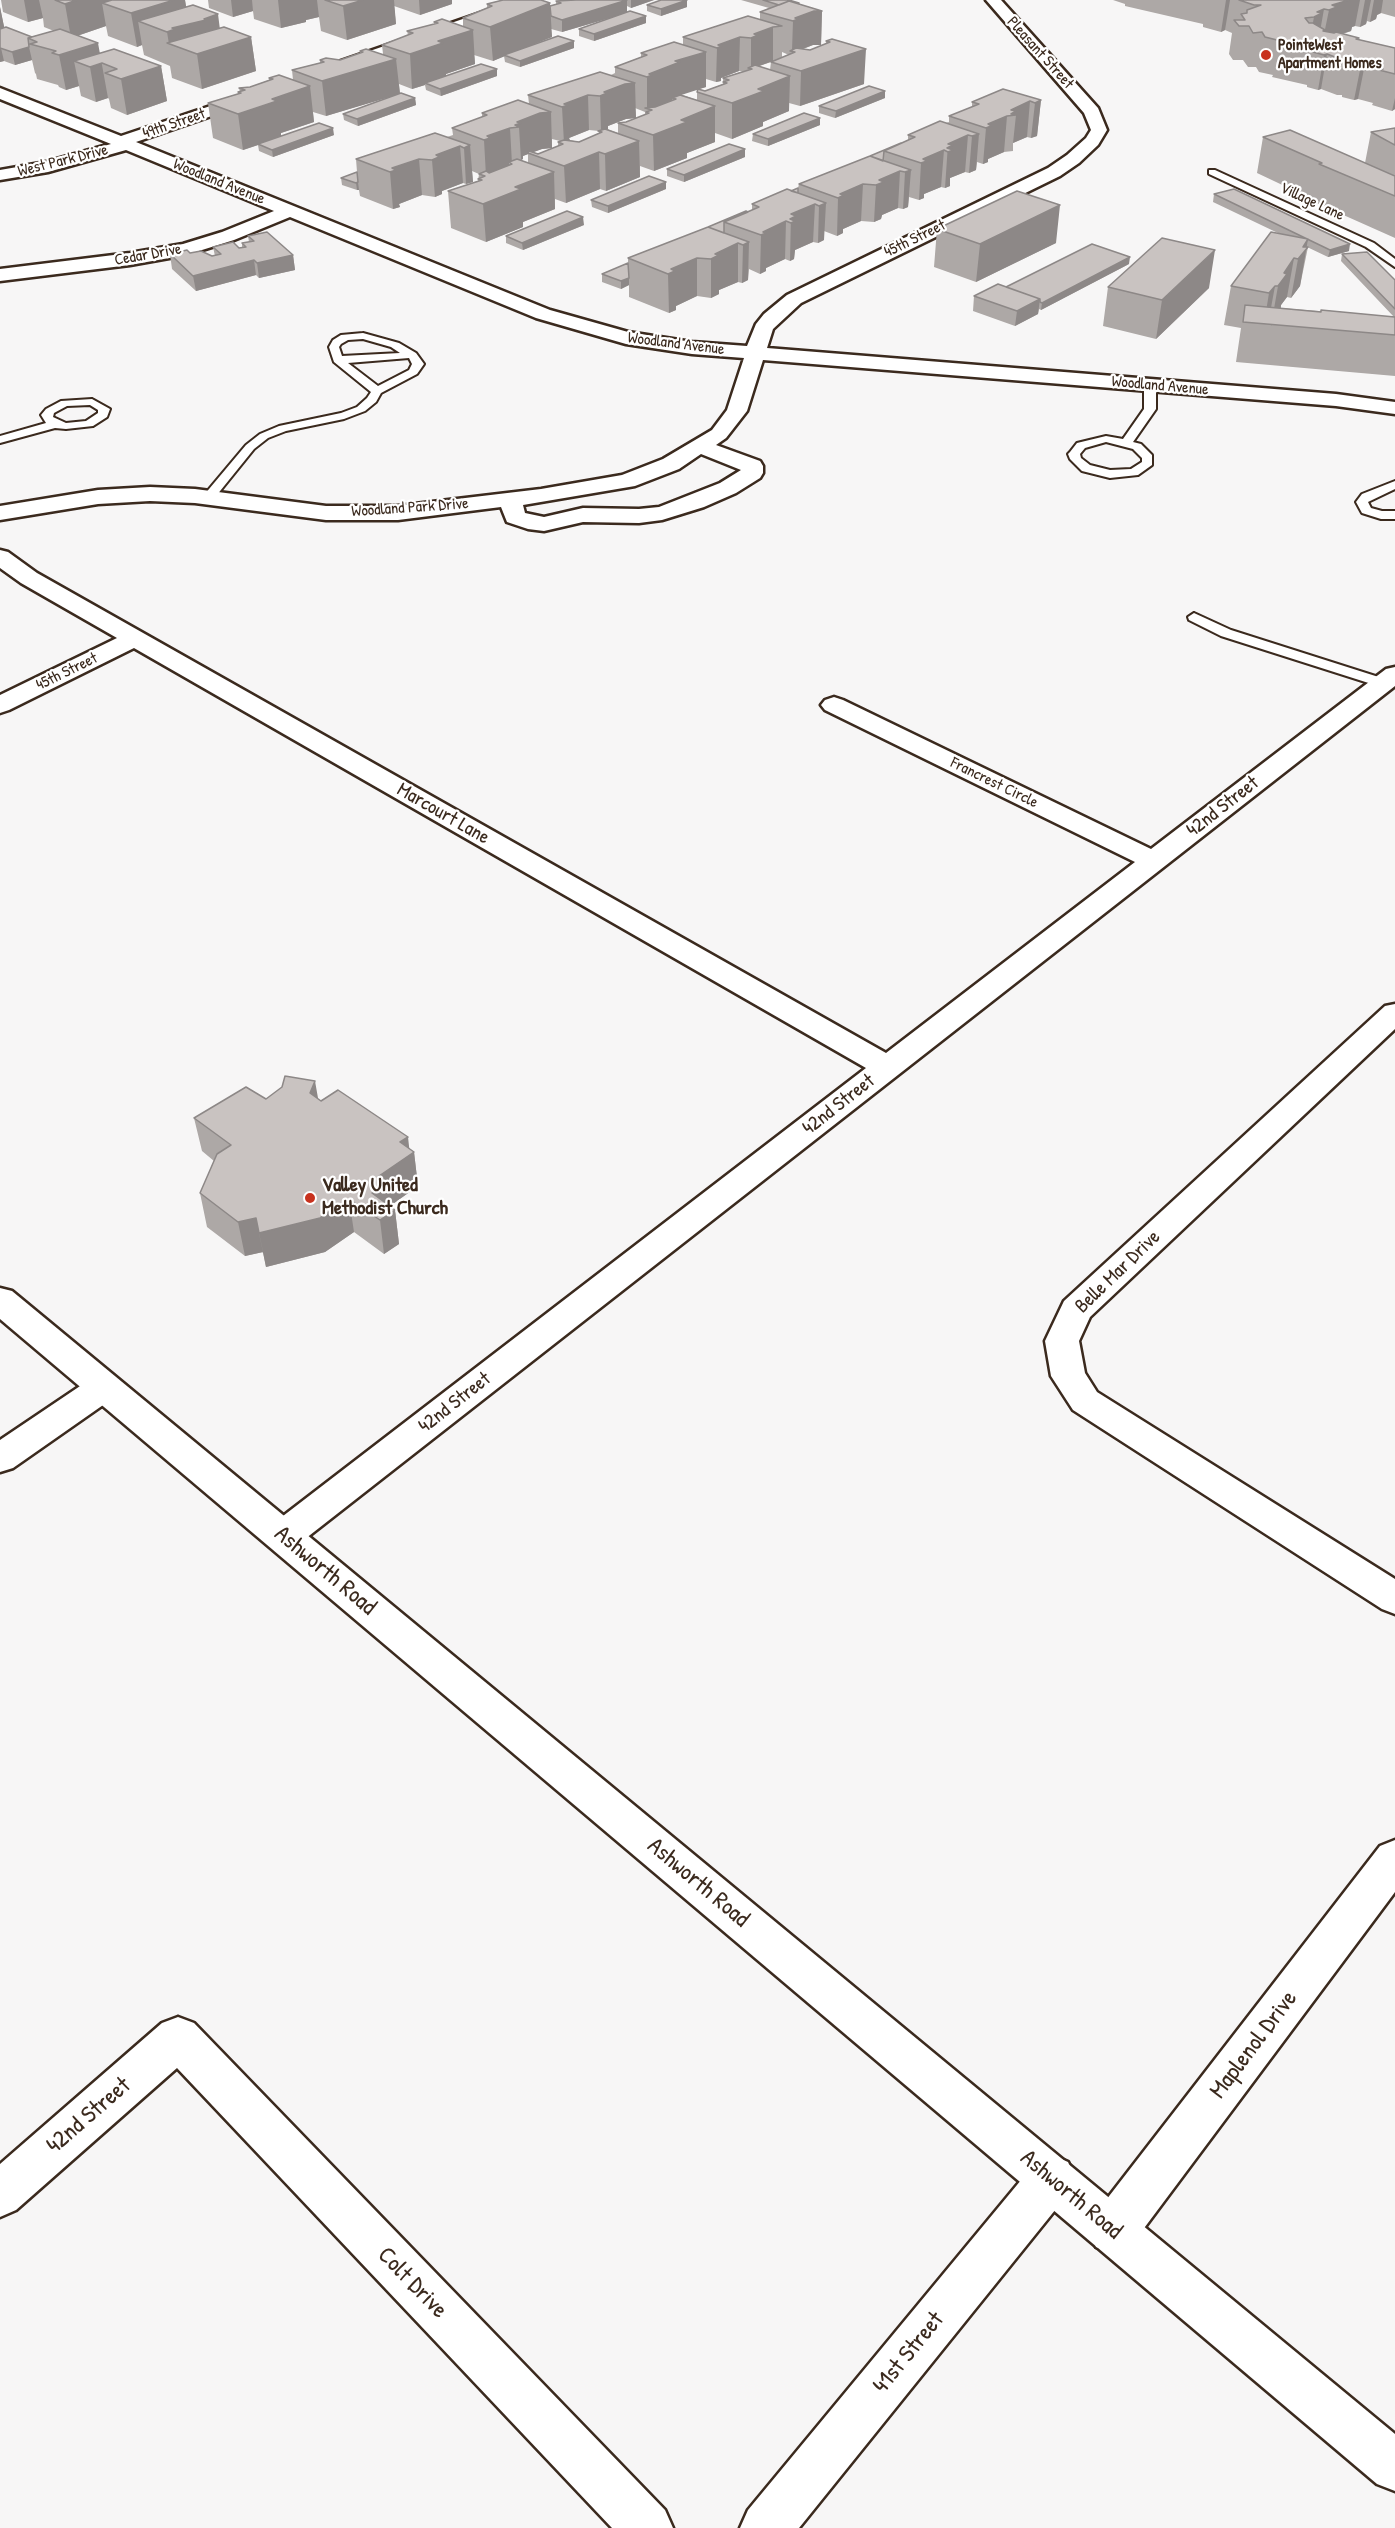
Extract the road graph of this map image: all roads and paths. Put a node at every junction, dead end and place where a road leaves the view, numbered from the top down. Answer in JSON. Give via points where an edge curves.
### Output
{"nodes":[{"id":1,"x":533,"y":0,"type":"edge"},
{"id":2,"x":993,"y":0,"type":"edge"},
{"id":3,"x":319,"y":74,"type":"edge"},
{"id":4,"x":267,"y":92,"type":"edge"},
{"id":5,"x":0,"y":93,"type":"edge"},
{"id":6,"x":1092,"y":141,"type":"joint"},
{"id":7,"x":124,"y":144,"type":"junction"},
{"id":8,"x":1212,"y":172,"type":"dead end"},
{"id":9,"x":0,"y":175,"type":"edge"},
{"id":10,"x":290,"y":211,"type":"junction"},
{"id":11,"x":1395,"y":264,"type":"edge"},
{"id":12,"x":0,"y":275,"type":"edge"},
{"id":13,"x":755,"y":353,"type":"junction"},
{"id":14,"x":412,"y":355,"type":"junction"},
{"id":15,"x":338,"y":360,"type":"junction"},
{"id":16,"x":1150,"y":385,"type":"junction"},
{"id":17,"x":377,"y":391,"type":"junction"},
{"id":18,"x":1395,"y":408,"type":"edge"},
{"id":19,"x":55,"y":424,"type":"dead end"},
{"id":20,"x":0,"y":440,"type":"edge"},
{"id":21,"x":1127,"y":442,"type":"junction"},
{"id":22,"x":700,"y":447,"type":"junction"},
{"id":23,"x":1395,"y":485,"type":"edge"},
{"id":24,"x":208,"y":498,"type":"junction"},
{"id":25,"x":510,"y":499,"type":"junction"},
{"id":26,"x":0,"y":513,"type":"edge"},
{"id":27,"x":1395,"y":515,"type":"edge"},
{"id":28,"x":0,"y":557,"type":"edge"},
{"id":29,"x":1194,"y":617,"type":"dead end"},
{"id":30,"x":135,"y":638,"type":"junction"},
{"id":31,"x":1389,"y":679,"type":"edge"},
{"id":32,"x":0,"y":705,"type":"edge"},
{"id":33,"x":834,"y":705,"type":"dead end"},
{"id":34,"x":1154,"y":861,"type":"junction"},
{"id":35,"x":1395,"y":1013,"type":"edge"},
{"id":36,"x":888,"y":1067,"type":"junction"},
{"id":37,"x":0,"y":1300,"type":"edge"},
{"id":38,"x":104,"y":1387,"type":"junction"},
{"id":39,"x":0,"y":1458,"type":"edge"},
{"id":40,"x":283,"y":1536,"type":"junction"},
{"id":41,"x":1395,"y":1598,"type":"edge"},
{"id":42,"x":1395,"y":1859,"type":"edge"},
{"id":43,"x":178,"y":2038,"type":"joint"},
{"id":44,"x":1052,"y":2178,"type":"junction"},
{"id":45,"x":0,"y":2194,"type":"edge"},
{"id":46,"x":1113,"y":2230,"type":"junction"},
{"id":47,"x":1395,"y":2466,"type":"edge"},
{"id":48,"x":647,"y":2528,"type":"edge"},
{"id":49,"x":766,"y":2528,"type":"edge"}],
"edges":[{"from":1,"to":3,"type":"street"},
{"from":2,"to":6,"type":"street","name":"Pleasant Street","via":[[1092,112],[1099,130]]},
{"from":4,"to":7,"type":"street","name":"49th Street"},
{"from":5,"to":7,"type":"street","name":"Woodland Avenue"},
{"from":6,"to":13,"type":"street","name":"45th Street","via":[[1054,172],[794,299],[763,328]]},
{"from":7,"to":9,"type":"street","name":"West Park Drive","via":[[48,167]]},
{"from":7,"to":10,"type":"street","name":"Woodland Avenue"},
{"from":8,"to":11,"type":"lane","name":"Village Lane","via":[[1370,245]]},
{"from":10,"to":12,"type":"street","name":"Cedar Drive","via":[[186,249]]},
{"from":10,"to":13,"type":"street","name":"Woodland Avenue","via":[[543,314],[596,331],[692,348]]},
{"from":13,"to":16,"type":"street","name":"Woodland Avenue"},
{"from":13,"to":22,"type":"street","name":"Woodland Park Drive","via":[[737,411],[719,434]]},
{"from":14,"to":15,"type":"lane"},
{"from":14,"to":15,"type":"lane","via":[[380,340],[345,337],[334,347]]},
{"from":14,"to":17,"type":"lane","via":[[418,364],[413,372]]},
{"from":15,"to":17,"type":"lane"},
{"from":16,"to":18,"type":"street","name":"Woodland Avenue"},
{"from":16,"to":21,"type":"lane","via":[[1150,410]]},
{"from":17,"to":24,"type":"lane","via":[[361,409],[344,416],[283,428],[264,436],[250,447]]},
{"from":19,"to":20,"type":"lane"},
{"from":21,"to":21,"type":"lane","via":[[1088,442],[1076,449],[1076,459],[1086,468],[1110,474],[1134,472],[1148,463],[1148,457],[1145,451]]},
{"from":22,"to":25,"type":"street","name":"Woodland Park Drive","via":[[671,464],[627,481]]},
{"from":22,"to":25,"type":"street","via":[[752,466],[752,473],[696,502],[639,516],[583,515],[544,524],[528,522],[515,517]]},
{"from":23,"to":27,"type":"lane","via":[[1362,502],[1366,510]]},
{"from":24,"to":25,"type":"street","name":"Woodland Park Drive","via":[[352,514],[398,513]]},
{"from":24,"to":26,"type":"street","name":"Woodland Park Drive","via":[[150,494],[98,497]]},
{"from":28,"to":30,"type":"street","name":"Marcourt Lane","via":[[29,578]]},
{"from":29,"to":31,"type":"lane","via":[[1226,633]]},
{"from":30,"to":32,"type":"street","name":"45th Street"},
{"from":30,"to":36,"type":"street","name":"Marcourt Lane"},
{"from":31,"to":34,"type":"street","name":"42nd Street"},
{"from":33,"to":34,"type":"street","name":"Francrest Circle"},
{"from":34,"to":36,"type":"street","name":"42nd Street"},
{"from":35,"to":41,"type":"street","name":"Belle Mar Drive","via":[[1076,1310],[1062,1341],[1068,1376],[1085,1401]]},
{"from":36,"to":40,"type":"street","name":"42nd Street"},
{"from":37,"to":38,"type":"street","name":"Ashworth Road"},
{"from":38,"to":39,"type":"street"},
{"from":38,"to":40,"type":"street","name":"Ashworth Road"},
{"from":40,"to":44,"type":"street","name":"Ashworth Road"},
{"from":42,"to":46,"type":"street","name":"Maplenol Drive"},
{"from":43,"to":45,"type":"street","name":"42nd Street"},
{"from":43,"to":48,"type":"street","name":"Colt Drive"},
{"from":44,"to":46,"type":"street","name":"Ashworth Road"},
{"from":44,"to":49,"type":"street","name":"41st Street"},
{"from":46,"to":47,"type":"street","name":"Ashworth Road"}]}
